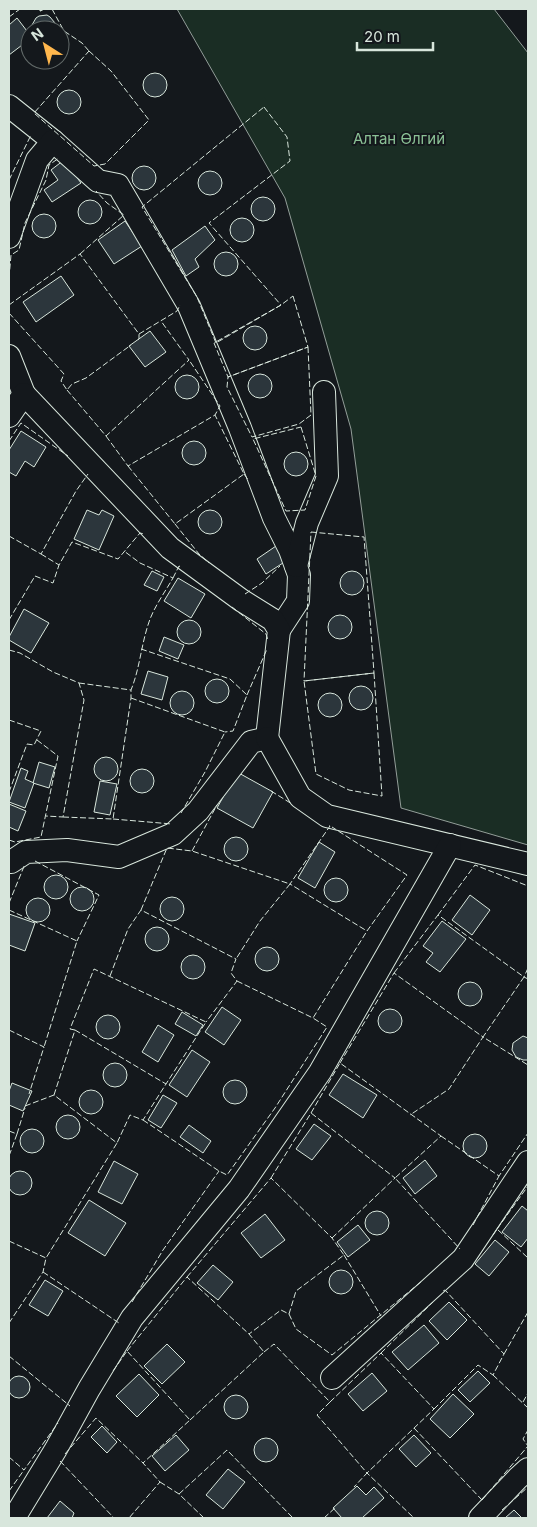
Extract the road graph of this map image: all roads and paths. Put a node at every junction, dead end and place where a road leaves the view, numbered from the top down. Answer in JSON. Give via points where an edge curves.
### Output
{"nodes":[{"id":1,"x":9,"y":106,"type":"edge"},
{"id":2,"x":53,"y":141,"type":"junction"},
{"id":3,"x":9,"y":237,"type":"edge"},
{"id":4,"x":9,"y":356,"type":"edge"},
{"id":5,"x":324,"y":392,"type":"dead end"},
{"id":6,"x":24,"y":394,"type":"junction"},
{"id":7,"x":9,"y":416,"type":"edge"},
{"id":8,"x":296,"y":566,"type":"junction"},
{"id":9,"x":280,"y":630,"type":"junction"},
{"id":10,"x":267,"y":738,"type":"junction"},
{"id":11,"x":450,"y":845,"type":"junction"},
{"id":12,"x":9,"y":864,"type":"edge"},
{"id":13,"x":528,"y":864,"type":"edge"},
{"id":14,"x":528,"y":1162,"type":"edge"},
{"id":15,"x":332,"y":1378,"type":"dead end"},
{"id":16,"x":528,"y":1469,"type":"edge"},
{"id":17,"x":14,"y":1518,"type":"edge"},
{"id":18,"x":480,"y":1518,"type":"edge"}],
"edges":[{"from":1,"to":2,"type":"street"},
{"from":2,"to":3,"type":"street","via":[[36,160]]},
{"from":2,"to":8,"type":"street","via":[[98,181],[118,185],[189,306]]},
{"from":4,"to":6,"type":"street"},
{"from":5,"to":8,"type":"street","via":[[327,476],[307,523]]},
{"from":6,"to":7,"type":"street"},
{"from":6,"to":9,"type":"street","via":[[170,548],[273,620]]},
{"from":8,"to":9,"type":"street","via":[[298,601]]},
{"from":9,"to":10,"type":"street"},
{"from":10,"to":11,"type":"street","via":[[300,798],[327,816]]},
{"from":10,"to":12,"type":"street","via":[[251,742],[198,811],[173,834],[119,858],[67,850],[26,852]]},
{"from":11,"to":13,"type":"street"},
{"from":11,"to":17,"type":"street","via":[[320,1072],[239,1189],[132,1318]]},
{"from":14,"to":15,"type":"street","via":[[463,1259]]},
{"from":16,"to":18,"type":"street"}]}
